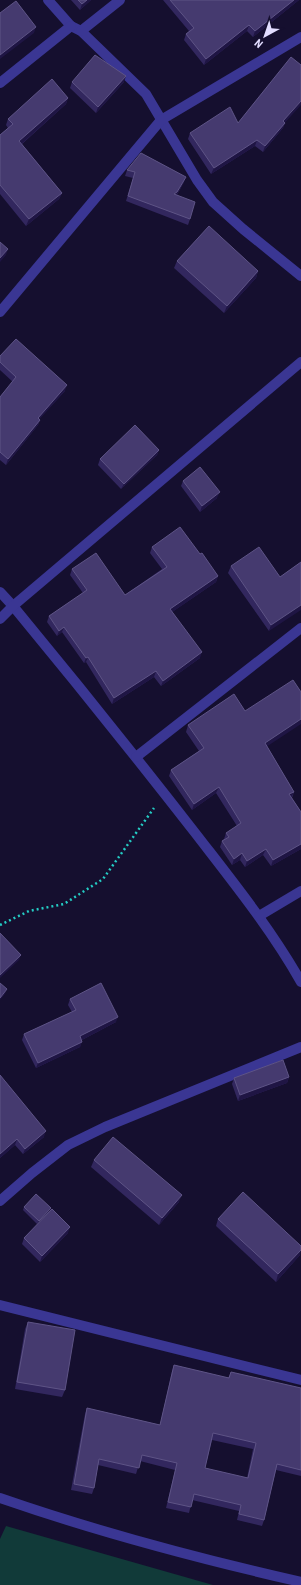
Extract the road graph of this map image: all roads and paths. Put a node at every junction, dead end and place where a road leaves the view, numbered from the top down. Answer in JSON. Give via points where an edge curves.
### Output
{"nodes":[{"id":1,"x":48,"y":0,"type":"edge"},
{"id":2,"x":120,"y":0,"type":"edge"},
{"id":3,"x":71,"y":26,"type":"junction"},
{"id":4,"x":81,"y":31,"type":"junction"},
{"id":5,"x":301,"y":37,"type":"edge"},
{"id":6,"x":0,"y":83,"type":"edge"},
{"id":7,"x":161,"y":120,"type":"junction"},
{"id":8,"x":301,"y":276,"type":"edge"},
{"id":9,"x":0,"y":312,"type":"edge"},
{"id":10,"x":301,"y":362,"type":"edge"},
{"id":11,"x":0,"y":592,"type":"edge"},
{"id":12,"x":13,"y":606,"type":"junction"},
{"id":13,"x":0,"y":619,"type":"edge"},
{"id":14,"x":301,"y":628,"type":"edge"},
{"id":15,"x":136,"y":758,"type":"junction"},
{"id":16,"x":164,"y":794,"type":"junction"},
{"id":17,"x":301,"y":891,"type":"edge"},
{"id":18,"x":259,"y":916,"type":"junction"},
{"id":19,"x":0,"y":925,"type":"edge"},
{"id":20,"x":301,"y":982,"type":"edge"},
{"id":21,"x":301,"y":1047,"type":"edge"},
{"id":22,"x":0,"y":1201,"type":"edge"},
{"id":23,"x":0,"y":1305,"type":"edge"},
{"id":24,"x":301,"y":1380,"type":"edge"},
{"id":25,"x":0,"y":1498,"type":"edge"},
{"id":26,"x":301,"y":1582,"type":"edge"}],
"edges":[{"from":1,"to":3,"type":"street"},
{"from":2,"to":4,"type":"street"},
{"from":3,"to":4,"type":"street"},
{"from":3,"to":6,"type":"street"},
{"from":4,"to":7,"type":"street","via":[[146,94]]},
{"from":5,"to":7,"type":"street"},
{"from":7,"to":8,"type":"street","via":[[213,202]]},
{"from":7,"to":9,"type":"street"},
{"from":10,"to":12,"type":"street"},
{"from":11,"to":12,"type":"street"},
{"from":12,"to":13,"type":"street"},
{"from":12,"to":15,"type":"street"},
{"from":14,"to":15,"type":"street"},
{"from":15,"to":16,"type":"street"},
{"from":16,"to":18,"type":"street"},
{"from":16,"to":19,"type":"path","via":[[103,879],[64,904],[28,911]]},
{"from":17,"to":18,"type":"street"},
{"from":18,"to":20,"type":"street"},
{"from":21,"to":22,"type":"street","via":[[105,1127],[68,1145]]},
{"from":23,"to":24,"type":"street"},
{"from":25,"to":26,"type":"street","via":[[48,1515],[230,1566]]}]}
